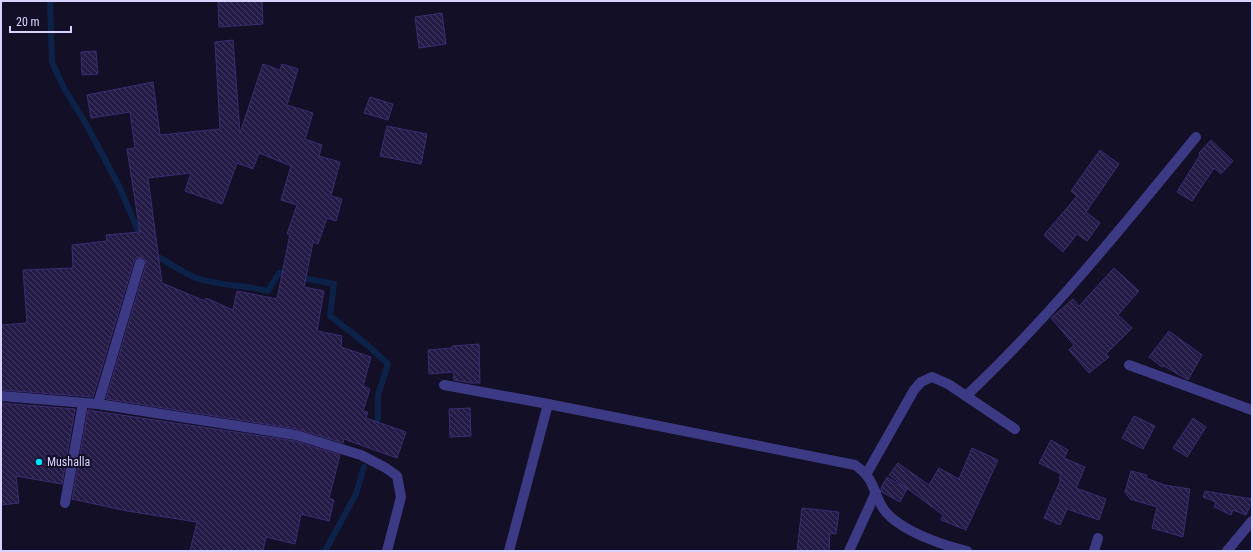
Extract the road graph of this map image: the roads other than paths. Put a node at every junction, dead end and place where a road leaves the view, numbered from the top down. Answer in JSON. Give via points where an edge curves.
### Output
{"nodes":[{"id":1,"x":1196,"y":137,"type":"dead end"},
{"id":2,"x":140,"y":263,"type":"dead end"},
{"id":3,"x":1129,"y":364,"type":"dead end"},
{"id":4,"x":444,"y":385,"type":"dead end"},
{"id":5,"x":1,"y":396,"type":"edge"},
{"id":6,"x":966,"y":396,"type":"junction"},
{"id":7,"x":83,"y":403,"type":"junction"},
{"id":8,"x":98,"y":404,"type":"junction"},
{"id":9,"x":548,"y":404,"type":"junction"},
{"id":10,"x":1252,"y":410,"type":"edge"},
{"id":11,"x":1015,"y":429,"type":"dead end"},
{"id":12,"x":867,"y":473,"type":"junction"},
{"id":13,"x":876,"y":492,"type":"junction"},
{"id":14,"x":65,"y":503,"type":"dead end"},
{"id":15,"x":1252,"y":521,"type":"edge"},
{"id":16,"x":1098,"y":538,"type":"dead end"},
{"id":17,"x":387,"y":551,"type":"edge"},
{"id":18,"x":509,"y":551,"type":"edge"},
{"id":19,"x":849,"y":551,"type":"edge"},
{"id":20,"x":967,"y":551,"type":"edge"},
{"id":21,"x":1094,"y":551,"type":"edge"},
{"id":22,"x":1227,"y":551,"type":"edge"}],
"edges":[{"from":1,"to":6,"type":"street","via":[[1040,322]]},
{"from":2,"to":8,"type":"street"},
{"from":3,"to":10,"type":"street"},
{"from":4,"to":9,"type":"street"},
{"from":5,"to":7,"type":"street"},
{"from":6,"to":11,"type":"street"},
{"from":6,"to":12,"type":"street","via":[[932,377],[921,382]]},
{"from":7,"to":8,"type":"street"},
{"from":7,"to":14,"type":"street"},
{"from":8,"to":17,"type":"street","via":[[296,435],[361,455],[397,476],[401,497]]},
{"from":9,"to":12,"type":"street","via":[[855,465]]},
{"from":9,"to":18,"type":"street"},
{"from":12,"to":13,"type":"street"},
{"from":13,"to":19,"type":"street"},
{"from":13,"to":20,"type":"street","via":[[884,510],[895,521],[921,535]]},
{"from":15,"to":22,"type":"street"},
{"from":16,"to":21,"type":"street"}]}
